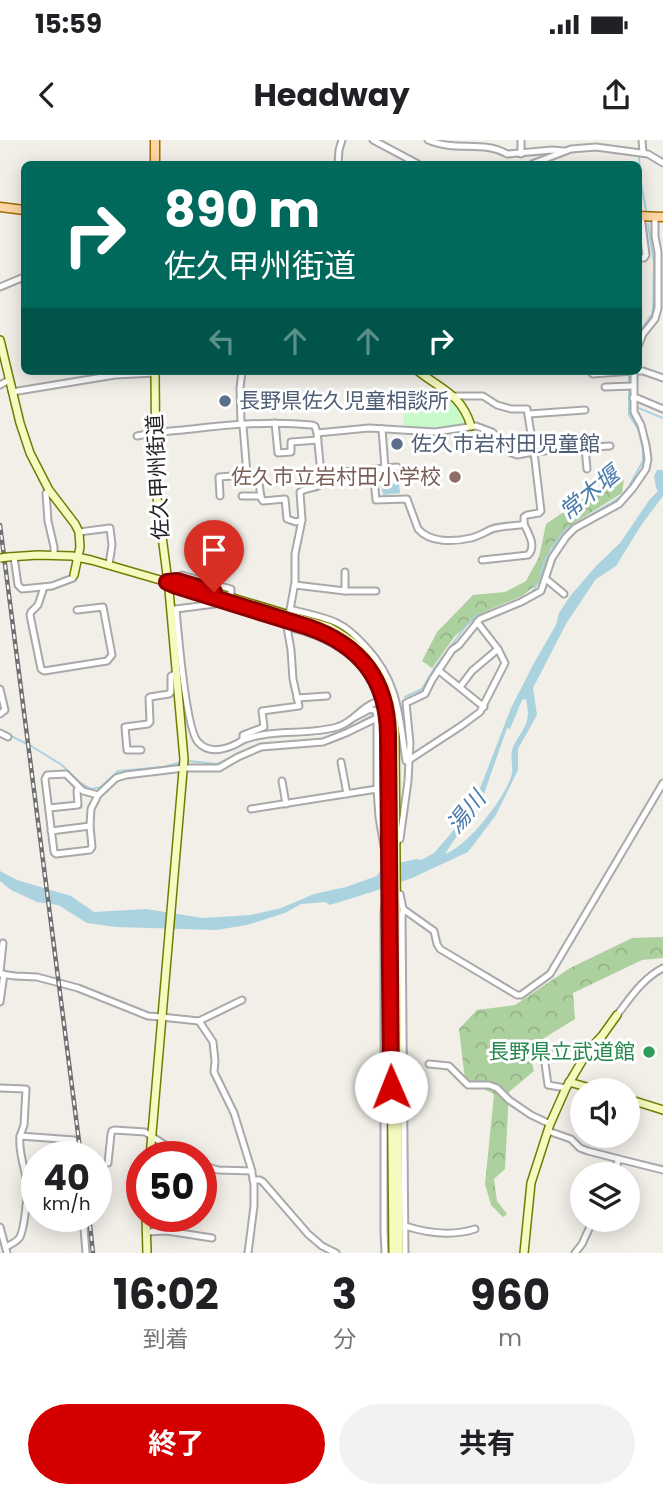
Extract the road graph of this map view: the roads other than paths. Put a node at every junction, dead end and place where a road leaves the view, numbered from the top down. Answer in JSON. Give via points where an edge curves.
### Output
{"nodes":[{"id":1,"x":155,"y":140,"type":"edge"},
{"id":2,"x":342,"y":140,"type":"edge"},
{"id":3,"x":373,"y":140,"type":"edge"},
{"id":4,"x":521,"y":140,"type":"edge"},
{"id":5,"x":642,"y":140,"type":"edge"},
{"id":6,"x":433,"y":141,"type":"edge"},
{"id":7,"x":564,"y":151,"type":"junction"},
{"id":8,"x":641,"y":152,"type":"junction"},
{"id":9,"x":507,"y":154,"type":"junction"},
{"id":10,"x":521,"y":154,"type":"junction"},
{"id":11,"x":155,"y":161,"type":"edge"},
{"id":12,"x":338,"y":161,"type":"edge"},
{"id":13,"x":412,"y":161,"type":"edge"},
{"id":14,"x":507,"y":161,"type":"edge"},
{"id":15,"x":542,"y":161,"type":"edge"},
{"id":16,"x":663,"y":163,"type":"edge"},
{"id":17,"x":0,"y":207,"type":"edge"},
{"id":18,"x":21,"y":210,"type":"edge"},
{"id":19,"x":649,"y":217,"type":"edge"},
{"id":20,"x":642,"y":258,"type":"edge"},
{"id":21,"x":661,"y":269,"type":"edge"},
{"id":22,"x":21,"y":277,"type":"edge"},
{"id":23,"x":0,"y":287,"type":"edge"},
{"id":24,"x":661,"y":293,"type":"edge"},
{"id":25,"x":661,"y":310,"type":"edge"},
{"id":26,"x":642,"y":336,"type":"edge"},
{"id":27,"x":0,"y":340,"type":"edge"},
{"id":28,"x":642,"y":371,"type":"edge"},
{"id":29,"x":115,"y":375,"type":"edge"},
{"id":30,"x":155,"y":375,"type":"edge"},
{"id":31,"x":242,"y":375,"type":"edge"},
{"id":32,"x":424,"y":375,"type":"edge"},
{"id":33,"x":632,"y":375,"type":"edge"},
{"id":34,"x":663,"y":378,"type":"edge"},
{"id":35,"x":9,"y":380,"type":"junction"},
{"id":36,"x":0,"y":385,"type":"edge"},
{"id":37,"x":604,"y":387,"type":"dead end"},
{"id":38,"x":631,"y":387,"type":"junction"},
{"id":39,"x":12,"y":392,"type":"junction"},
{"id":40,"x":455,"y":396,"type":"junction"},
{"id":41,"x":633,"y":403,"type":"junction"},
{"id":42,"x":663,"y":409,"type":"edge"},
{"id":43,"x":585,"y":410,"type":"dead end"},
{"id":44,"x":529,"y":414,"type":"junction"},
{"id":45,"x":241,"y":423,"type":"junction"},
{"id":46,"x":275,"y":423,"type":"junction"},
{"id":47,"x":471,"y":426,"type":"junction"},
{"id":48,"x":382,"y":429,"type":"junction"},
{"id":49,"x":155,"y":433,"type":"junction"},
{"id":50,"x":137,"y":436,"type":"dead end"},
{"id":51,"x":318,"y":437,"type":"junction"},
{"id":52,"x":610,"y":446,"type":"dead end"},
{"id":53,"x":585,"y":448,"type":"junction"},
{"id":54,"x":534,"y":452,"type":"junction"},
{"id":55,"x":397,"y":467,"type":"dead end"},
{"id":56,"x":384,"y":468,"type":"junction"},
{"id":57,"x":373,"y":469,"type":"junction"},
{"id":58,"x":587,"y":470,"type":"dead end"},
{"id":59,"x":247,"y":474,"type":"junction"},
{"id":60,"x":321,"y":474,"type":"junction"},
{"id":61,"x":49,"y":490,"type":"junction"},
{"id":62,"x":220,"y":496,"type":"dead end"},
{"id":63,"x":242,"y":496,"type":"dead end"},
{"id":64,"x":261,"y":496,"type":"junction"},
{"id":65,"x":302,"y":520,"type":"junction"},
{"id":66,"x":524,"y":524,"type":"junction"},
{"id":67,"x":79,"y":532,"type":"junction"},
{"id":68,"x":54,"y":555,"type":"junction"},
{"id":69,"x":7,"y":557,"type":"edge"},
{"id":70,"x":78,"y":557,"type":"junction"},
{"id":71,"x":482,"y":559,"type":"dead end"},
{"id":72,"x":109,"y":565,"type":"junction"},
{"id":73,"x":345,"y":572,"type":"dead end"},
{"id":74,"x":74,"y":575,"type":"joint"},
{"id":75,"x":181,"y":577,"type":"dead end"},
{"id":76,"x":546,"y":579,"type":"junction"},
{"id":77,"x":167,"y":582,"type":"junction"},
{"id":78,"x":295,"y":585,"type":"junction"},
{"id":79,"x":44,"y":587,"type":"junction"},
{"id":80,"x":345,"y":591,"type":"junction"},
{"id":81,"x":376,"y":591,"type":"dead end"},
{"id":82,"x":564,"y":594,"type":"dead end"},
{"id":83,"x":231,"y":597,"type":"junction"},
{"id":84,"x":182,"y":598,"type":"dead end"},
{"id":85,"x":220,"y":600,"type":"junction"},
{"id":86,"x":184,"y":608,"type":"junction"},
{"id":87,"x":173,"y":609,"type":"junction"},
{"id":88,"x":77,"y":610,"type":"dead end"},
{"id":89,"x":288,"y":618,"type":"junction"},
{"id":90,"x":477,"y":622,"type":"junction"},
{"id":91,"x":498,"y":649,"type":"junction"},
{"id":92,"x":438,"y":670,"type":"junction"},
{"id":93,"x":177,"y":673,"type":"junction"},
{"id":94,"x":460,"y":687,"type":"junction"},
{"id":95,"x":0,"y":689,"type":"edge"},
{"id":96,"x":327,"y":696,"type":"dead end"},
{"id":97,"x":297,"y":698,"type":"junction"},
{"id":98,"x":379,"y":701,"type":"junction"},
{"id":99,"x":406,"y":703,"type":"junction"},
{"id":100,"x":395,"y":704,"type":"junction"},
{"id":101,"x":484,"y":706,"type":"junction"},
{"id":102,"x":0,"y":713,"type":"edge"},
{"id":103,"x":383,"y":715,"type":"junction"},
{"id":104,"x":355,"y":717,"type":"junction"},
{"id":105,"x":0,"y":733,"type":"edge"},
{"id":106,"x":8,"y":737,"type":"dead end"},
{"id":107,"x":243,"y":740,"type":"junction"},
{"id":108,"x":141,"y":750,"type":"dead end"},
{"id":109,"x":409,"y":760,"type":"junction"},
{"id":110,"x":341,"y":762,"type":"dead end"},
{"id":111,"x":184,"y":764,"type":"junction"},
{"id":112,"x":282,"y":781,"type":"dead end"},
{"id":113,"x":663,"y":783,"type":"edge"},
{"id":114,"x":78,"y":788,"type":"junction"},
{"id":115,"x":377,"y":789,"type":"junction"},
{"id":116,"x":347,"y":794,"type":"junction"},
{"id":117,"x":98,"y":795,"type":"junction"},
{"id":118,"x":286,"y":804,"type":"junction"},
{"id":119,"x":49,"y":808,"type":"junction"},
{"id":120,"x":251,"y":809,"type":"dead end"},
{"id":121,"x":90,"y":826,"type":"junction"},
{"id":122,"x":51,"y":831,"type":"junction"},
{"id":123,"x":393,"y":848,"type":"junction"},
{"id":124,"x":393,"y":892,"type":"junction"},
{"id":125,"x":403,"y":909,"type":"junction"},
{"id":126,"x":3,"y":943,"type":"dead end"},
{"id":127,"x":663,"y":968,"type":"edge"},
{"id":128,"x":1,"y":973,"type":"edge"},
{"id":129,"x":242,"y":1000,"type":"dead end"},
{"id":130,"x":0,"y":1002,"type":"edge"},
{"id":131,"x":617,"y":1015,"type":"joint"},
{"id":132,"x":161,"y":1017,"type":"junction"},
{"id":133,"x":199,"y":1021,"type":"junction"},
{"id":134,"x":588,"y":1051,"type":"junction"},
{"id":135,"x":429,"y":1064,"type":"dead end"},
{"id":136,"x":568,"y":1085,"type":"junction"},
{"id":137,"x":0,"y":1087,"type":"edge"},
{"id":138,"x":640,"y":1103,"type":"edge"},
{"id":139,"x":663,"y":1110,"type":"edge"},
{"id":140,"x":549,"y":1127,"type":"junction"},
{"id":141,"x":20,"y":1136,"type":"junction"},
{"id":142,"x":152,"y":1136,"type":"junction"},
{"id":143,"x":74,"y":1141,"type":"edge"},
{"id":144,"x":110,"y":1141,"type":"edge"},
{"id":145,"x":152,"y":1141,"type":"edge"},
{"id":146,"x":160,"y":1141,"type":"edge"},
{"id":147,"x":21,"y":1158,"type":"edge"},
{"id":148,"x":619,"y":1159,"type":"junction"},
{"id":149,"x":618,"y":1162,"type":"edge"},
{"id":150,"x":217,"y":1170,"type":"edge"},
{"id":151,"x":663,"y":1170,"type":"edge"},
{"id":152,"x":252,"y":1171,"type":"junction"},
{"id":153,"x":253,"y":1180,"type":"junction"},
{"id":154,"x":405,"y":1226,"type":"junction"},
{"id":155,"x":0,"y":1227,"type":"edge"},
{"id":156,"x":475,"y":1229,"type":"dead end"},
{"id":157,"x":21,"y":1231,"type":"edge"},
{"id":158,"x":84,"y":1232,"type":"edge"},
{"id":159,"x":146,"y":1232,"type":"edge"},
{"id":160,"x":173,"y":1232,"type":"edge"},
{"id":161,"x":588,"y":1232,"type":"edge"},
{"id":162,"x":212,"y":1238,"type":"dead end"},
{"id":163,"x":6,"y":1250,"type":"edge"},
{"id":164,"x":86,"y":1253,"type":"edge"},
{"id":165,"x":147,"y":1253,"type":"edge"},
{"id":166,"x":248,"y":1253,"type":"edge"},
{"id":167,"x":336,"y":1253,"type":"edge"},
{"id":168,"x":386,"y":1253,"type":"edge"},
{"id":169,"x":393,"y":1253,"type":"edge"},
{"id":170,"x":399,"y":1253,"type":"edge"},
{"id":171,"x":405,"y":1253,"type":"edge"},
{"id":172,"x":524,"y":1253,"type":"edge"},
{"id":173,"x":575,"y":1253,"type":"edge"}],
"edges":[{"from":1,"to":11,"type":"main road"},
{"from":2,"to":12,"type":"street"},
{"from":3,"to":13,"type":"street"},
{"from":4,"to":10,"type":"street"},
{"from":5,"to":8,"type":"street"},
{"from":6,"to":9,"type":"street","via":[[471,140],[499,145]]},
{"from":7,"to":8,"type":"street","via":[[596,147]]},
{"from":7,"to":10,"type":"street"},
{"from":7,"to":15,"type":"street"},
{"from":8,"to":16,"type":"street"},
{"from":9,"to":10,"type":"street"},
{"from":9,"to":14,"type":"street"},
{"from":17,"to":18,"type":"main road"},
{"from":19,"to":20,"type":"street"},
{"from":19,"to":21,"type":"street"},
{"from":21,"to":24,"type":"street"},
{"from":22,"to":23,"type":"street"},
{"from":24,"to":25,"type":"street"},
{"from":25,"to":26,"type":"street"},
{"from":27,"to":35,"type":"main road"},
{"from":28,"to":34,"type":"street"},
{"from":29,"to":39,"type":"street"},
{"from":30,"to":49,"type":"main road","name":"佐久甲州街道"},
{"from":31,"to":45,"type":"street"},
{"from":32,"to":40,"type":"main road"},
{"from":33,"to":38,"type":"street"},
{"from":35,"to":36,"type":"street"},
{"from":35,"to":39,"type":"main road"},
{"from":37,"to":38,"type":"street"},
{"from":38,"to":41,"type":"street"},
{"from":39,"to":61,"type":"main road","via":[[30,453]]},
{"from":40,"to":44,"type":"street","via":[[483,396],[497,405],[526,409]]},
{"from":40,"to":47,"type":"main road"},
{"from":41,"to":42,"type":"street","via":[[637,398]]},
{"from":41,"to":76,"type":"street","via":[[646,445],[646,469],[619,504],[566,537],[552,558]]},
{"from":43,"to":44,"type":"street"},
{"from":44,"to":54,"type":"street"},
{"from":45,"to":46,"type":"street"},
{"from":45,"to":49,"type":"street"},
{"from":45,"to":59,"type":"street"},
{"from":46,"to":51,"type":"street","via":[[312,425]]},
{"from":46,"to":51,"type":"street","via":[[278,453],[291,452],[291,442]]},
{"from":47,"to":48,"type":"street","via":[[435,432]]},
{"from":47,"to":54,"type":"street","via":[[492,432],[514,455]]},
{"from":48,"to":51,"type":"street"},
{"from":48,"to":56,"type":"street"},
{"from":49,"to":50,"type":"street"},
{"from":49,"to":77,"type":"main road","name":"佐久甲州街道","via":[[157,504]]},
{"from":51,"to":60,"type":"street"},
{"from":52,"to":53,"type":"street"},
{"from":53,"to":54,"type":"street"},
{"from":53,"to":58,"type":"street"},
{"from":54,"to":66,"type":"street","via":[[541,511],[524,517]]},
{"from":55,"to":56,"type":"street"},
{"from":56,"to":57,"type":"street"},
{"from":57,"to":60,"type":"street"},
{"from":57,"to":66,"type":"street","via":[[376,500],[407,499],[425,536],[465,539],[494,528]]},
{"from":59,"to":62,"type":"street","via":[[219,477]]},
{"from":59,"to":64,"type":"street","via":[[258,475]]},
{"from":60,"to":65,"type":"street","via":[[321,485],[300,492]]},
{"from":61,"to":67,"type":"main road"},
{"from":61,"to":68,"type":"street","via":[[46,506]]},
{"from":63,"to":64,"type":"street"},
{"from":64,"to":65,"type":"street","via":[[263,501],[285,499],[287,519]]},
{"from":65,"to":78,"type":"street"},
{"from":66,"to":71,"type":"street","via":[[531,553]]},
{"from":67,"to":70,"type":"main road"},
{"from":67,"to":72,"type":"street","via":[[110,528]]},
{"from":68,"to":69,"type":"main road"},
{"from":68,"to":70,"type":"main road"},
{"from":69,"to":79,"type":"street","via":[[19,588]]},
{"from":70,"to":72,"type":"main road"},
{"from":70,"to":74,"type":"main road"},
{"from":72,"to":77,"type":"main road"},
{"from":73,"to":80,"type":"street"},
{"from":74,"to":79,"type":"street"},
{"from":75,"to":83,"type":"street","via":[[230,589]]},
{"from":76,"to":82,"type":"street"},
{"from":76,"to":90,"type":"street","via":[[538,593]]},
{"from":77,"to":83,"type":"main road"},
{"from":77,"to":85,"type":"main road"},
{"from":77,"to":87,"type":"main road","name":"佐久甲州街道"},
{"from":78,"to":80,"type":"street"},
{"from":78,"to":89,"type":"street"},
{"from":79,"to":88,"type":"street","via":[[30,615],[44,671],[107,661],[112,655],[103,607]]},
{"from":80,"to":81,"type":"street"},
{"from":83,"to":89,"type":"main road"},
{"from":84,"to":86,"type":"street"},
{"from":85,"to":86,"type":"street"},
{"from":85,"to":89,"type":"main road"},
{"from":86,"to":87,"type":"street"},
{"from":87,"to":93,"type":"main road","name":"佐久甲州街道"},
{"from":87,"to":107,"type":"street","via":[[196,740],[218,750]]},
{"from":89,"to":97,"type":"street"},
{"from":89,"to":98,"type":"street","via":[[348,653],[368,675]]},
{"from":89,"to":100,"type":"main road","via":[[329,628],[356,644],[381,675]]},
{"from":89,"to":103,"type":"main road","via":[[354,652],[378,682]]},
{"from":90,"to":91,"type":"street"},
{"from":90,"to":92,"type":"street"},
{"from":91,"to":94,"type":"street"},
{"from":91,"to":101,"type":"street","via":[[505,663]]},
{"from":92,"to":94,"type":"street"},
{"from":92,"to":99,"type":"street","via":[[425,694]]},
{"from":93,"to":108,"type":"street","via":[[170,676],[169,694],[149,698],[150,722],[125,727],[127,750]]},
{"from":93,"to":111,"type":"main road","name":"佐久甲州街道"},
{"from":94,"to":101,"type":"street"},
{"from":95,"to":102,"type":"street","via":[[5,710]]},
{"from":96,"to":97,"type":"street"},
{"from":97,"to":107,"type":"street","via":[[299,706],[262,711],[264,727],[243,735]]},
{"from":98,"to":103,"type":"street"},
{"from":98,"to":104,"type":"street"},
{"from":99,"to":100,"type":"street"},
{"from":99,"to":109,"type":"street"},
{"from":100,"to":109,"type":"street"},
{"from":100,"to":123,"type":"main road"},
{"from":101,"to":109,"type":"street"},
{"from":103,"to":104,"type":"street","via":[[370,709]]},
{"from":103,"to":111,"type":"street","via":[[323,741],[261,747],[219,768]]},
{"from":103,"to":115,"type":"street"},
{"from":103,"to":123,"type":"main road","via":[[388,734]]},
{"from":104,"to":107,"type":"street","via":[[331,729],[259,734]]},
{"from":105,"to":106,"type":"street"},
{"from":109,"to":123,"type":"street","via":[[404,822]]},
{"from":110,"to":116,"type":"street"},
{"from":111,"to":117,"type":"street","via":[[116,778]]},
{"from":111,"to":132,"type":"main road","name":"佐久甲州街道"},
{"from":112,"to":118,"type":"street"},
{"from":113,"to":125,"type":"street","via":[[550,974],[521,995],[440,949],[434,931]]},
{"from":114,"to":117,"type":"street"},
{"from":114,"to":119,"type":"street","via":[[78,805]]},
{"from":114,"to":119,"type":"street","via":[[66,774],[47,775]]},
{"from":115,"to":116,"type":"street"},
{"from":115,"to":123,"type":"street","via":[[384,847]]},
{"from":116,"to":118,"type":"street"},
{"from":117,"to":121,"type":"street"},
{"from":118,"to":120,"type":"street"},
{"from":119,"to":122,"type":"street"},
{"from":121,"to":122,"type":"street"},
{"from":121,"to":122,"type":"street","via":[[90,850],[57,854]]},
{"from":123,"to":124,"type":"main road"},
{"from":124,"to":125,"type":"street","via":[[400,894]]},
{"from":124,"to":168,"type":"street","via":[[384,911]]},
{"from":124,"to":169,"type":"main road"},
{"from":124,"to":170,"type":"main road"},
{"from":125,"to":154,"type":"street"},
{"from":126,"to":128,"type":"street"},
{"from":127,"to":131,"type":"street","via":[[635,989]]},
{"from":128,"to":130,"type":"street"},
{"from":128,"to":132,"type":"street","via":[[37,976]]},
{"from":129,"to":133,"type":"street"},
{"from":131,"to":134,"type":"main road"},
{"from":132,"to":133,"type":"street"},
{"from":132,"to":142,"type":"main road","name":"佐久甲州街道"},
{"from":133,"to":152,"type":"street","via":[[213,1042],[214,1072],[236,1118]]},
{"from":134,"to":136,"type":"main road"},
{"from":134,"to":136,"type":"street","via":[[544,1056],[548,1085]]},
{"from":135,"to":140,"type":"street","via":[[449,1066],[468,1085],[497,1088]]},
{"from":136,"to":140,"type":"main road"},
{"from":137,"to":141,"type":"street","via":[[26,1089]]},
{"from":138,"to":139,"type":"main road"},
{"from":140,"to":148,"type":"street","via":[[580,1148]]},
{"from":140,"to":172,"type":"main road","via":[[531,1183]]},
{"from":141,"to":143,"type":"street"},
{"from":141,"to":147,"type":"street"},
{"from":142,"to":144,"type":"street","via":[[111,1131]]},
{"from":142,"to":145,"type":"main road","name":"佐久甲州街道"},
{"from":142,"to":146,"type":"street"},
{"from":148,"to":149,"type":"street"},
{"from":148,"to":151,"type":"street"},
{"from":150,"to":152,"type":"street"},
{"from":152,"to":153,"type":"street"},
{"from":153,"to":166,"type":"street"},
{"from":153,"to":167,"type":"street","via":[[263,1182],[308,1234]]},
{"from":154,"to":156,"type":"street","via":[[430,1233]]},
{"from":154,"to":171,"type":"street"},
{"from":155,"to":163,"type":"street"},
{"from":157,"to":163,"type":"street"},
{"from":158,"to":164,"type":"street"},
{"from":159,"to":165,"type":"main road"},
{"from":160,"to":162,"type":"street"},
{"from":161,"to":173,"type":"street"}]}
